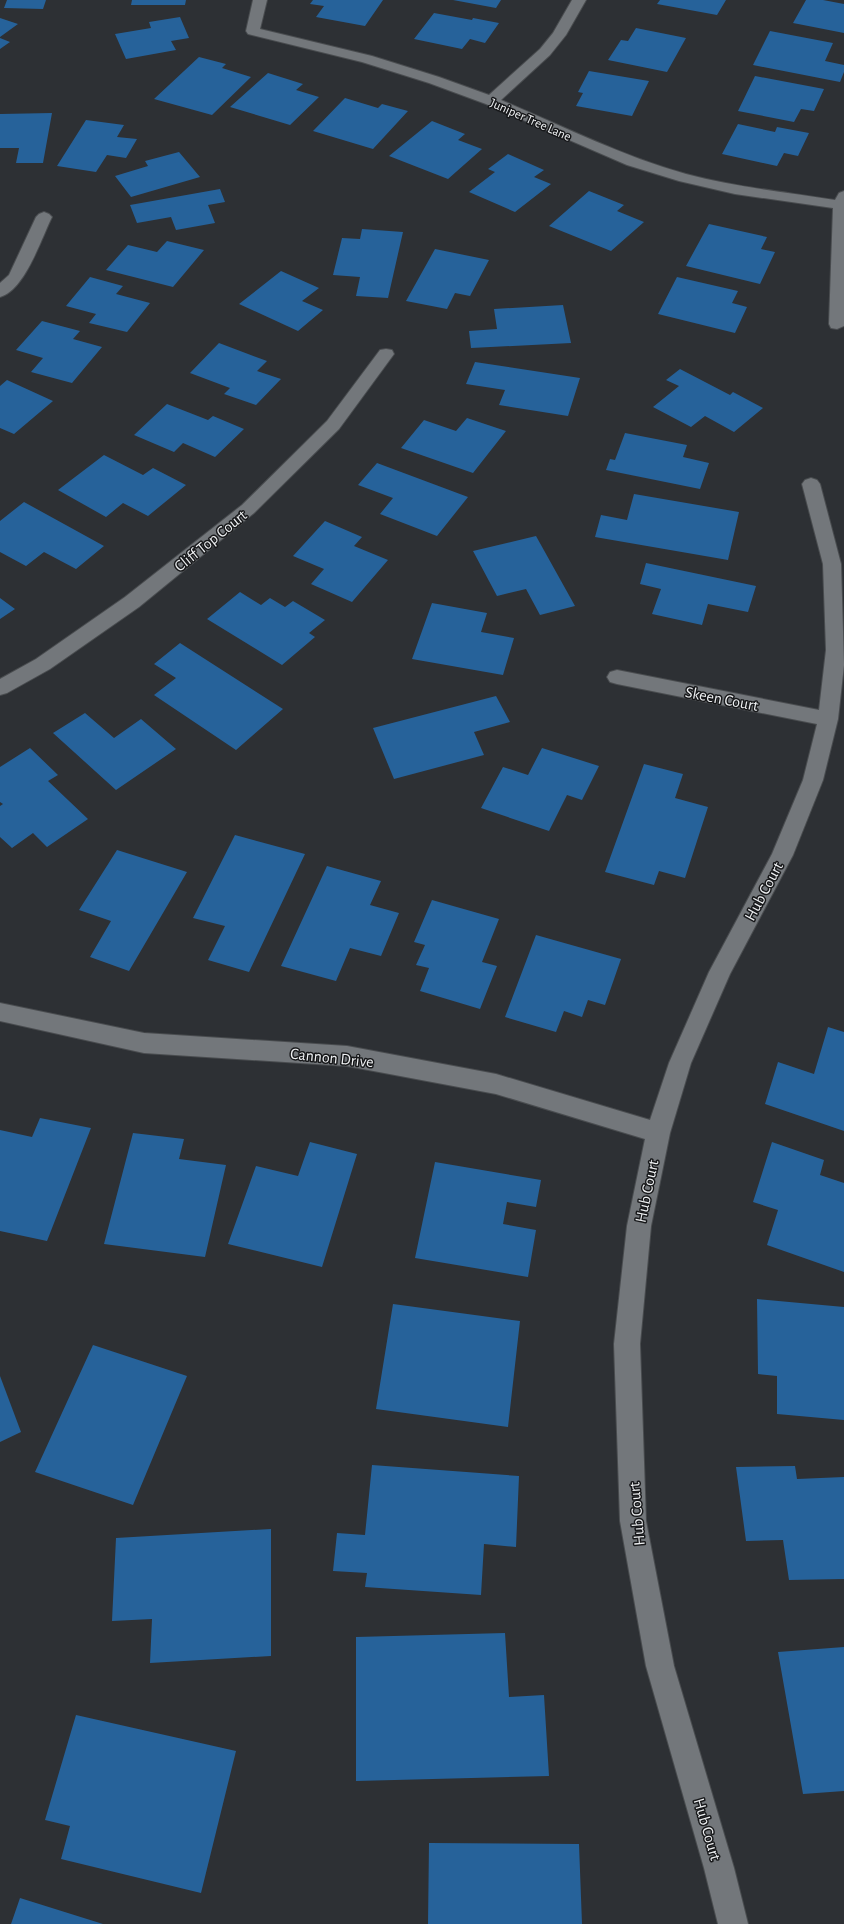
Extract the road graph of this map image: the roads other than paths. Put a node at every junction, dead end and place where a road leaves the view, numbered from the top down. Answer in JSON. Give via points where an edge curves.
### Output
{"nodes":[{"id":1,"x":260,"y":0,"type":"edge"},
{"id":2,"x":579,"y":0,"type":"edge"},
{"id":3,"x":491,"y":101,"type":"junction"},
{"id":4,"x":842,"y":201,"type":"edge"},
{"id":5,"x":44,"y":217,"type":"dead end"},
{"id":6,"x":0,"y":292,"type":"edge"},
{"id":7,"x":837,"y":324,"type":"dead end"},
{"id":8,"x":386,"y":354,"type":"dead end"},
{"id":9,"x":811,"y":484,"type":"dead end"},
{"id":10,"x":617,"y":677,"type":"dead end"},
{"id":11,"x":0,"y":688,"type":"edge"},
{"id":12,"x":828,"y":719,"type":"junction"},
{"id":13,"x":0,"y":1012,"type":"edge"},
{"id":14,"x":658,"y":1133,"type":"junction"},
{"id":15,"x":733,"y":1924,"type":"edge"}],
"edges":[{"from":1,"to":3,"type":"street","name":"Juniper Tree Lane","via":[[253,31],[367,59]]},
{"from":2,"to":3,"type":"street","via":[[559,35],[545,52]]},
{"from":3,"to":4,"type":"street","name":"Juniper Tree Lane","via":[[632,162],[684,178],[735,189]]},
{"from":4,"to":7,"type":"street"},
{"from":5,"to":6,"type":"street","via":[[16,277]]},
{"from":8,"to":11,"type":"street","name":"Cliff Top Court","via":[[332,425],[248,509],[132,602],[43,664]]},
{"from":9,"to":12,"type":"street","name":"Hub Court","via":[[832,564],[836,650]]},
{"from":10,"to":12,"type":"street","name":"Skeen Court"},
{"from":12,"to":14,"type":"street","name":"Hub Court","via":[[813,780],[782,855],[717,979],[680,1063]]},
{"from":13,"to":14,"type":"street","name":"Cannon Drive","via":[[144,1043],[347,1056],[496,1084]]},
{"from":14,"to":15,"type":"street","name":"Hub Court","via":[[639,1226],[627,1344],[633,1521],[660,1666]]}]}
